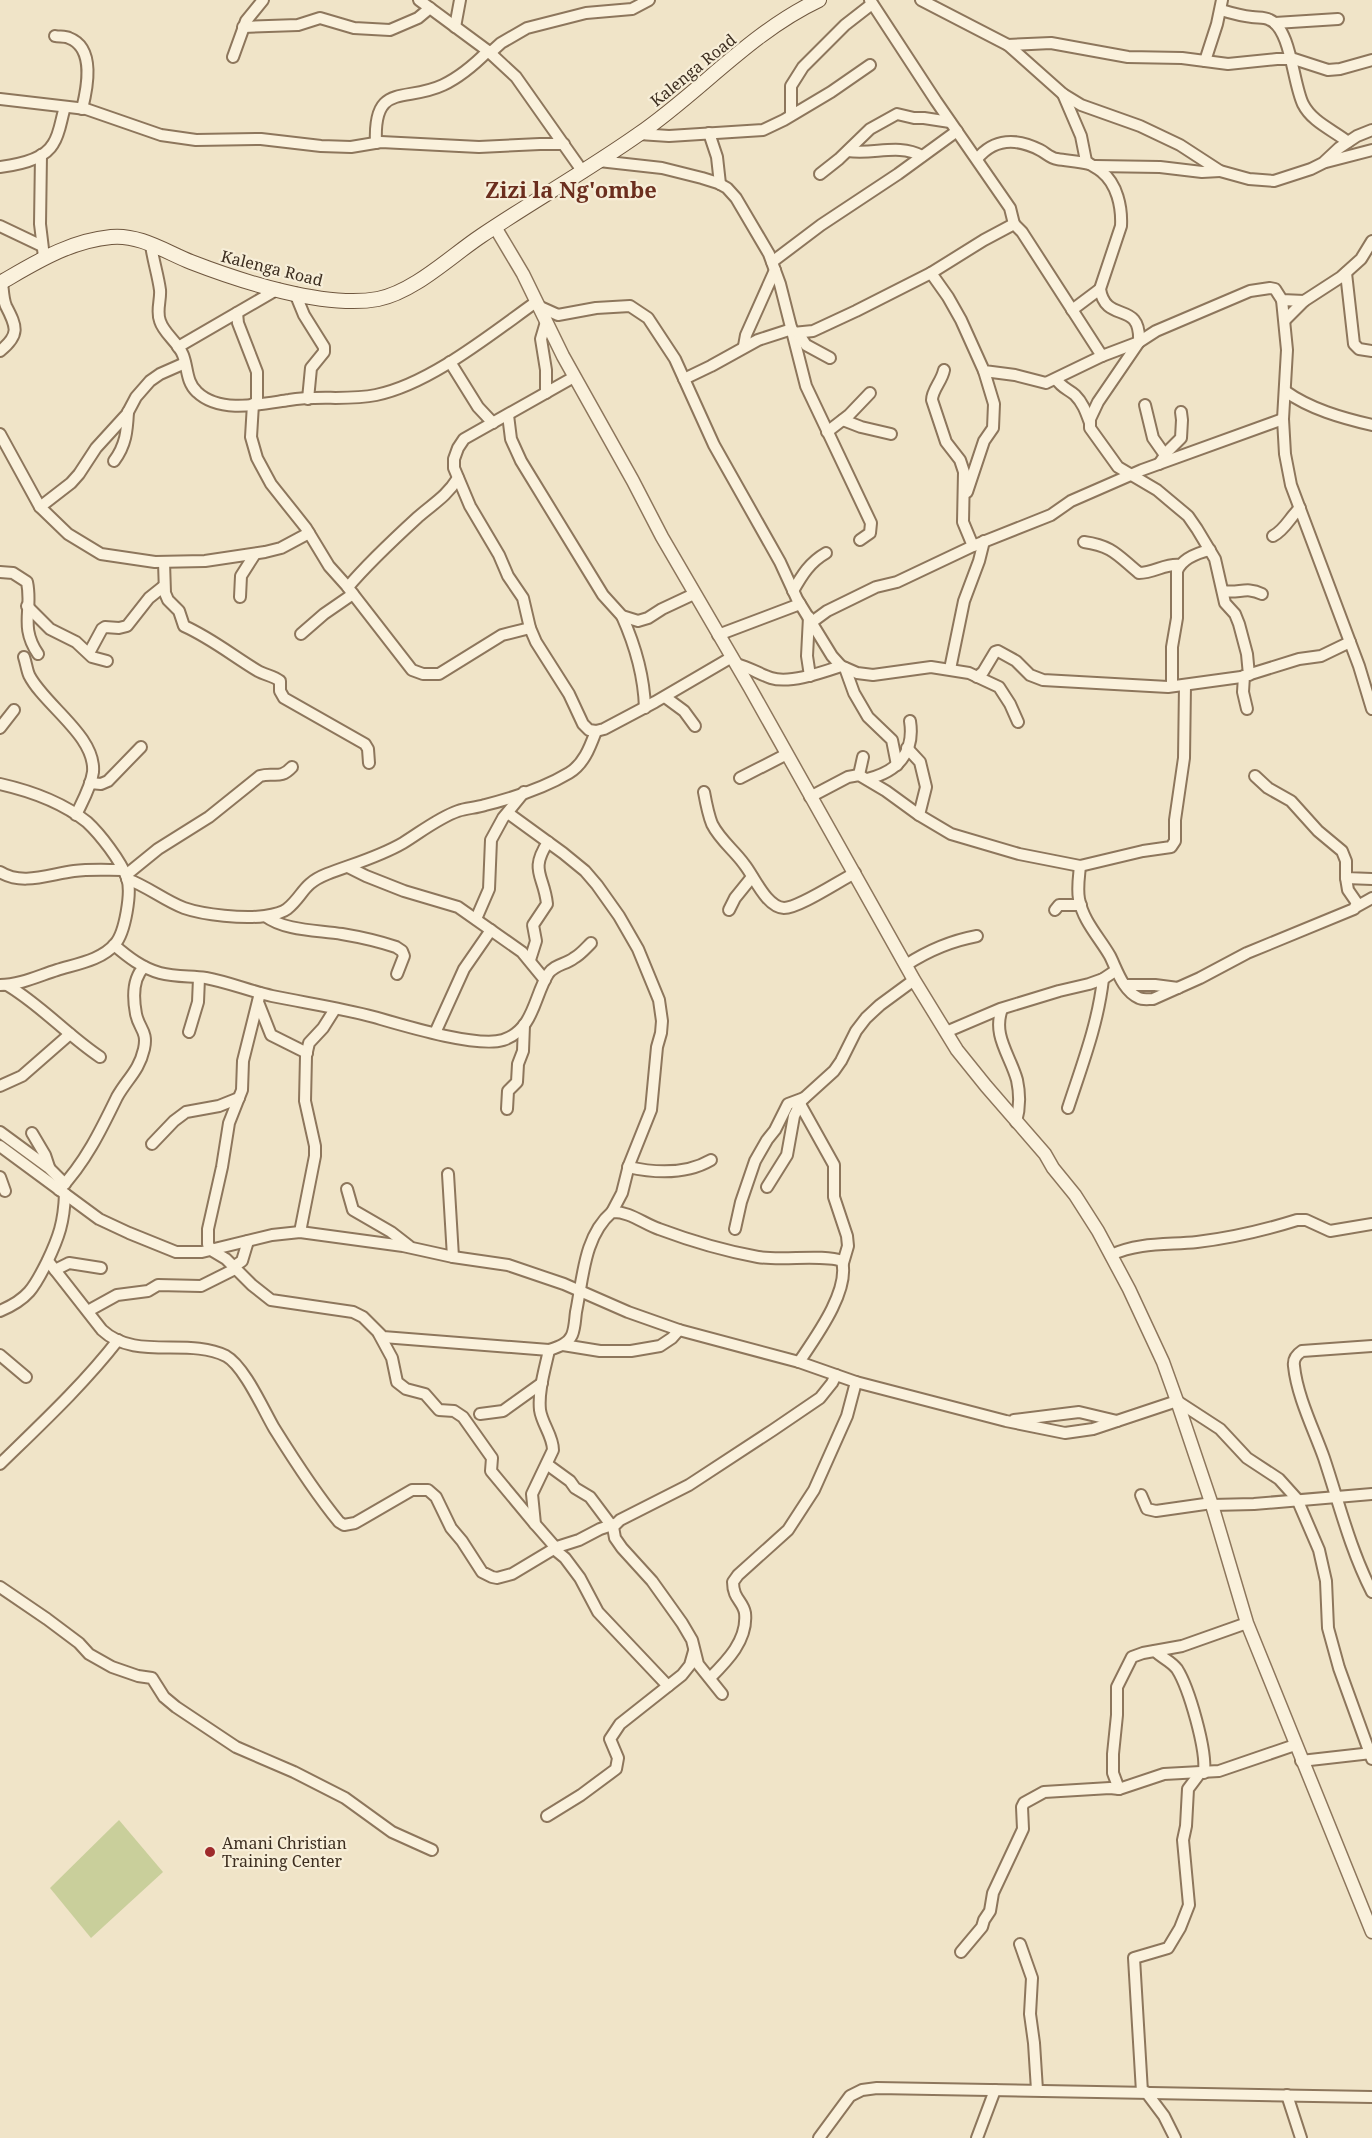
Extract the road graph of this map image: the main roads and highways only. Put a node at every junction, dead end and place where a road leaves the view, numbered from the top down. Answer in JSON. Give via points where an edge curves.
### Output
{"nodes":[{"id":1,"x":819,"y":0,"type":"edge"},
{"id":2,"x":1,"y":283,"type":"edge"}],
"edges":[{"from":1,"to":2,"type":"main road","name":"Kalenga Road","via":[[761,36],[683,101],[583,172],[413,284],[378,299],[342,300],[278,289],[212,270],[133,238],[114,236],[43,251]]}]}
